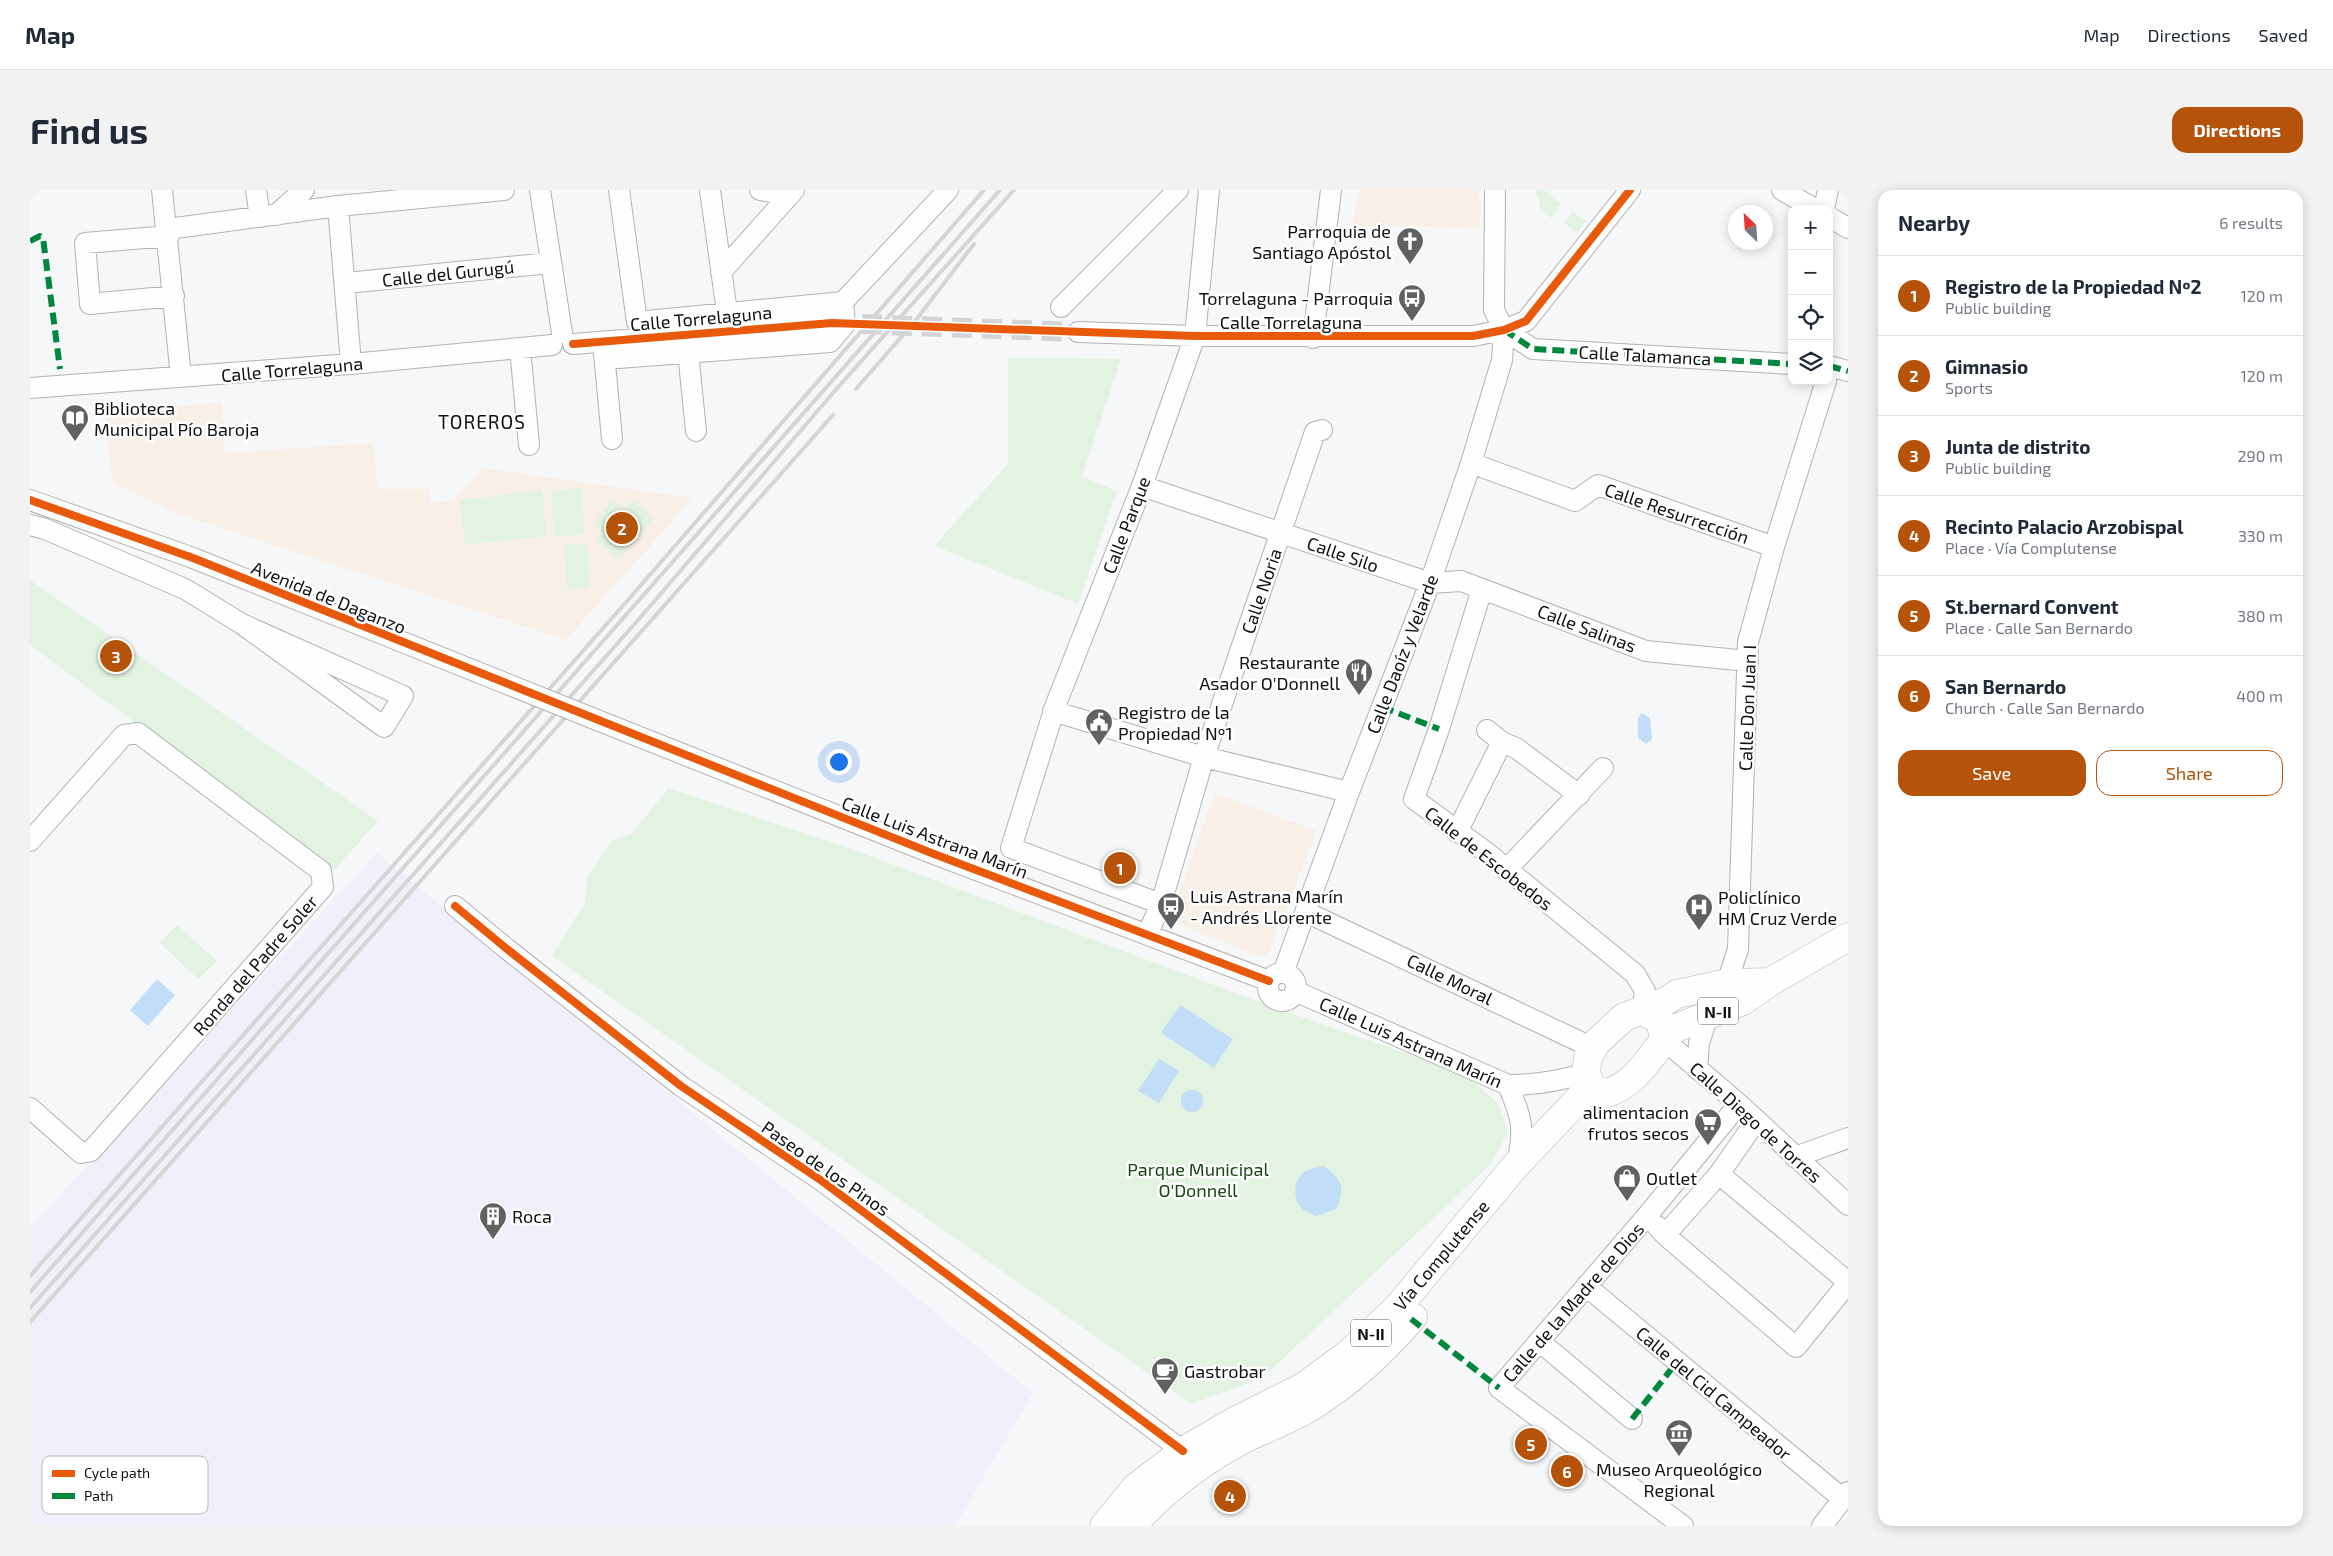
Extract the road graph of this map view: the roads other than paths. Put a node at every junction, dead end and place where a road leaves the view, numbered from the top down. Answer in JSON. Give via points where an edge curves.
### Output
{"nodes":[{"id":1,"x":162,"y":190,"type":"edge"},
{"id":2,"x":256,"y":190,"type":"edge"},
{"id":3,"x":304,"y":190,"type":"edge"},
{"id":4,"x":504,"y":190,"type":"edge"},
{"id":5,"x":540,"y":190,"type":"edge"},
{"id":6,"x":618,"y":190,"type":"edge"},
{"id":7,"x":710,"y":190,"type":"edge"},
{"id":8,"x":760,"y":190,"type":"edge"},
{"id":9,"x":1178,"y":190,"type":"edge"},
{"id":10,"x":1209,"y":190,"type":"edge"},
{"id":11,"x":1331,"y":190,"type":"edge"},
{"id":12,"x":1495,"y":190,"type":"edge"},
{"id":13,"x":1630,"y":190,"type":"edge"},
{"id":14,"x":1782,"y":190,"type":"edge"},
{"id":15,"x":1828,"y":190,"type":"edge"},
{"id":16,"x":453,"y":192,"type":"edge"},
{"id":17,"x":792,"y":193,"type":"edge"},
{"id":18,"x":936,"y":194,"type":"edge"},
{"id":19,"x":1808,"y":205,"type":"edge"},
{"id":20,"x":1825,"y":205,"type":"edge"},
{"id":21,"x":338,"y":206,"type":"junction"},
{"id":22,"x":268,"y":216,"type":"junction"},
{"id":23,"x":1833,"y":219,"type":"edge"},
{"id":24,"x":1848,"y":228,"type":"edge"},
{"id":25,"x":168,"y":233,"type":"junction"},
{"id":26,"x":550,"y":263,"type":"junction"},
{"id":27,"x":721,"y":272,"type":"junction"},
{"id":28,"x":346,"y":283,"type":"junction"},
{"id":29,"x":174,"y":296,"type":"junction"},
{"id":30,"x":843,"y":302,"type":"junction"},
{"id":31,"x":1061,"y":307,"type":"dead end"},
{"id":32,"x":727,"y":312,"type":"junction"},
{"id":33,"x":832,"y":323,"type":"tunnel mouth"},
{"id":34,"x":1504,"y":330,"type":"junction"},
{"id":35,"x":1078,"y":332,"type":"tunnel mouth"},
{"id":36,"x":1195,"y":336,"type":"junction"},
{"id":37,"x":1313,"y":338,"type":"junction"},
{"id":38,"x":562,"y":341,"type":"junction"},
{"id":39,"x":603,"y":342,"type":"junction"},
{"id":40,"x":520,"y":348,"type":"junction"},
{"id":41,"x":688,"y":352,"type":"junction"},
{"id":42,"x":351,"y":364,"type":"junction"},
{"id":43,"x":1788,"y":364,"type":"edge"},
{"id":44,"x":181,"y":377,"type":"junction"},
{"id":45,"x":1828,"y":385,"type":"edge"},
{"id":46,"x":30,"y":388,"type":"edge"},
{"id":47,"x":1322,"y":430,"type":"dead end"},
{"id":48,"x":696,"y":431,"type":"dead end"},
{"id":49,"x":612,"y":439,"type":"dead end"},
{"id":50,"x":529,"y":445,"type":"dead end"},
{"id":51,"x":1471,"y":463,"type":"junction"},
{"id":52,"x":1142,"y":486,"type":"junction"},
{"id":53,"x":30,"y":496,"type":"edge"},
{"id":54,"x":30,"y":500,"type":"edge"},
{"id":55,"x":54,"y":507,"type":"junction"},
{"id":56,"x":30,"y":525,"type":"edge"},
{"id":57,"x":1281,"y":533,"type":"junction"},
{"id":58,"x":1774,"y":547,"type":"junction"},
{"id":59,"x":1430,"y":583,"type":"junction"},
{"id":60,"x":1482,"y":589,"type":"junction"},
{"id":61,"x":242,"y":624,"type":"junction"},
{"id":62,"x":1748,"y":661,"type":"junction"},
{"id":63,"x":1054,"y":711,"type":"junction"},
{"id":64,"x":592,"y":718,"type":"joint"},
{"id":65,"x":1204,"y":757,"type":"junction"},
{"id":66,"x":1603,"y":768,"type":"dead end"},
{"id":67,"x":1349,"y":792,"type":"junction"},
{"id":68,"x":1579,"y":794,"type":"junction"},
{"id":69,"x":1457,"y":832,"type":"junction"},
{"id":70,"x":30,"y":841,"type":"edge"},
{"id":71,"x":1010,"y":848,"type":"joint"},
{"id":72,"x":1506,"y":870,"type":"junction"},
{"id":73,"x":1161,"y":904,"type":"junction"},
{"id":74,"x":455,"y":906,"type":"dead end"},
{"id":75,"x":1306,"y":912,"type":"junction"},
{"id":76,"x":1147,"y":935,"type":"junction"},
{"id":77,"x":1848,"y":937,"type":"edge"},
{"id":78,"x":1276,"y":977,"type":"junction"},
{"id":79,"x":1770,"y":982,"type":"junction"},
{"id":80,"x":1727,"y":983,"type":"junction"},
{"id":81,"x":1642,"y":1011,"type":"junction"},
{"id":82,"x":1708,"y":1015,"type":"junction"},
{"id":83,"x":1664,"y":1037,"type":"junction"},
{"id":84,"x":1697,"y":1069,"type":"junction"},
{"id":85,"x":1594,"y":1075,"type":"junction"},
{"id":86,"x":1508,"y":1085,"type":"junction"},
{"id":87,"x":1739,"y":1104,"type":"junction"},
{"id":88,"x":30,"y":1108,"type":"edge"},
{"id":89,"x":1756,"y":1121,"type":"junction"},
{"id":90,"x":1848,"y":1138,"type":"edge"},
{"id":91,"x":1795,"y":1157,"type":"junction"},
{"id":92,"x":1517,"y":1164,"type":"junction"},
{"id":93,"x":1719,"y":1174,"type":"junction"},
{"id":94,"x":1848,"y":1205,"type":"edge"},
{"id":95,"x":1646,"y":1217,"type":"junction"},
{"id":96,"x":1666,"y":1235,"type":"junction"},
{"id":97,"x":1848,"y":1282,"type":"edge"},
{"id":98,"x":1586,"y":1286,"type":"junction"},
{"id":99,"x":1539,"y":1341,"type":"junction"},
{"id":100,"x":1632,"y":1419,"type":"dead end"},
{"id":101,"x":1183,"y":1452,"type":"junction"},
{"id":102,"x":1846,"y":1495,"type":"edge"},
{"id":103,"x":1104,"y":1526,"type":"edge"},
{"id":104,"x":1132,"y":1526,"type":"edge"},
{"id":105,"x":1683,"y":1526,"type":"edge"},
{"id":106,"x":1822,"y":1526,"type":"edge"}],
"edges":[{"from":1,"to":25,"type":"street"},
{"from":2,"to":22,"type":"street"},
{"from":3,"to":22,"type":"street"},
{"from":4,"to":16,"type":"street"},
{"from":5,"to":26,"type":"street"},
{"from":6,"to":32,"type":"street","name":"Calle Torrelaguna","via":[[637,322]]},
{"from":7,"to":27,"type":"street"},
{"from":8,"to":17,"type":"street"},
{"from":9,"to":31,"type":"street"},
{"from":10,"to":36,"type":"street","name":"Calle Parque"},
{"from":11,"to":37,"type":"street"},
{"from":12,"to":34,"type":"street","via":[[1494,310]]},
{"from":13,"to":34,"type":"street","name":"Calle Torrelaguna","via":[[1526,321]]},
{"from":14,"to":19,"type":"street"},
{"from":15,"to":20,"type":"street"},
{"from":16,"to":21,"type":"street"},
{"from":17,"to":27,"type":"street"},
{"from":18,"to":30,"type":"street"},
{"from":21,"to":22,"type":"street"},
{"from":21,"to":28,"type":"street"},
{"from":22,"to":25,"type":"street"},
{"from":23,"to":24,"type":"street"},
{"from":25,"to":29,"type":"street"},
{"from":25,"to":29,"type":"street","via":[[85,243],[90,304]]},
{"from":26,"to":28,"type":"street","name":"Calle del Gurugú"},
{"from":26,"to":38,"type":"street"},
{"from":27,"to":32,"type":"street"},
{"from":28,"to":42,"type":"street"},
{"from":29,"to":44,"type":"street"},
{"from":30,"to":32,"type":"street","name":"Calle Torrelaguna"},
{"from":30,"to":41,"type":"street","name":"Calle Torrelaguna","via":[[845,324],[830,342]]},
{"from":33,"to":39,"type":"street","name":"Calle Torrelaguna"},
{"from":34,"to":37,"type":"street","name":"Calle Torrelaguna","via":[[1473,336]]},
{"from":34,"to":43,"type":"street","name":"Calle Talamanca","via":[[1533,349]]},
{"from":34,"to":51,"type":"street","name":"Calle Daoíz y Velarde","via":[[1502,360]]},
{"from":35,"to":36,"type":"street","name":"Calle Torrelaguna"},
{"from":36,"to":37,"type":"street","name":"Calle Torrelaguna"},
{"from":36,"to":52,"type":"street","name":"Calle Parque"},
{"from":38,"to":39,"type":"street","name":"Calle Torrelaguna"},
{"from":38,"to":40,"type":"street","name":"Calle Torrelaguna"},
{"from":39,"to":41,"type":"street","name":"Calle Torrelaguna","via":[[618,358]]},
{"from":39,"to":49,"type":"street"},
{"from":40,"to":42,"type":"street","name":"Calle Torrelaguna"},
{"from":40,"to":50,"type":"street"},
{"from":41,"to":48,"type":"street"},
{"from":42,"to":44,"type":"street","name":"Calle Torrelaguna"},
{"from":44,"to":46,"type":"street","name":"Calle Torrelaguna"},
{"from":45,"to":58,"type":"street","name":"Calle Don Juan I"},
{"from":47,"to":57,"type":"street","name":"Calle Noria","via":[[1316,432]]},
{"from":51,"to":58,"type":"street","name":"Calle Resurrección","via":[[1575,501],[1598,485]]},
{"from":51,"to":59,"type":"street","name":"Calle Daoíz y Velarde"},
{"from":52,"to":57,"type":"street","name":"Calle Silo"},
{"from":52,"to":63,"type":"street","name":"Calle Parque"},
{"from":53,"to":55,"type":"street","name":"Avenida de Daganzo"},
{"from":54,"to":55,"type":"street","name":"Avenida de Daganzo"},
{"from":55,"to":64,"type":"street","name":"Avenida de Daganzo","bridge":true,"via":[[193,558]]},
{"from":56,"to":61,"type":"street","via":[[185,589]]},
{"from":57,"to":59,"type":"street","name":"Calle Silo"},
{"from":57,"to":65,"type":"street","name":"Calle Noria"},
{"from":58,"to":62,"type":"street","name":"Calle Don Juan I","via":[[1748,642]]},
{"from":59,"to":60,"type":"street","name":"Calle Salinas","via":[[1461,581]]},
{"from":59,"to":67,"type":"street","name":"Calle Daoíz y Velarde"},
{"from":60,"to":62,"type":"street","name":"Calle Salinas","via":[[1646,651]]},
{"from":60,"to":69,"type":"street","name":"Calle de Escobedos","via":[[1414,799]]},
{"from":61,"to":61,"type":"street","via":[[384,727],[403,696],[350,672]]},
{"from":62,"to":80,"type":"street","name":"Calle Don Juan I","via":[[1738,949]]},
{"from":63,"to":65,"type":"street"},
{"from":63,"to":71,"type":"street","name":"Calle Parque"},
{"from":64,"to":76,"type":"street","name":"Calle Luis Astrana Marín"},
{"from":65,"to":67,"type":"street"},
{"from":65,"to":73,"type":"street","name":"Calle Noria"},
{"from":66,"to":68,"type":"street"},
{"from":67,"to":75,"type":"street","name":"Calle Daoíz y Velarde"},
{"from":68,"to":69,"type":"street","via":[[1494,736]]},
{"from":68,"to":72,"type":"street"},
{"from":69,"to":72,"type":"street","name":"Calle de Escobedos"},
{"from":70,"to":88,"type":"street","name":"Ronda del Padre Soler","via":[[124,735],[138,733],[321,871],[323,887],[91,1151],[81,1153]]},
{"from":71,"to":73,"type":"street","name":"Calle Luis Astrana Marín"},
{"from":72,"to":81,"type":"street","name":"Calle de Escobedos","via":[[1635,974],[1645,991]]},
{"from":73,"to":76,"type":"street","name":"Calle Noria"},
{"from":74,"to":101,"type":"street","name":"Paseo de los Pinos","via":[[681,1086],[822,1181]]},
{"from":75,"to":78,"type":"street","name":"Calle Daoíz y Velarde"},
{"from":75,"to":85,"type":"street","name":"Calle Moral","via":[[1322,917]]},
{"from":76,"to":78,"type":"street","name":"Calle Luis Astrana Marín"},
{"from":77,"to":79,"type":"main road","number":"N-II"},
{"from":78,"to":86,"type":"street","name":"Calle Luis Astrana Marín","via":[[1292,977],[1295,991]]},
{"from":79,"to":80,"type":"main road","number":"N-II"},
{"from":79,"to":82,"type":"main road","number":"N-II","via":[[1743,1001]]},
{"from":80,"to":81,"type":"main road","number":"N-II","via":[[1677,994]]},
{"from":81,"to":83,"type":"main road","via":[[1660,1020]]},
{"from":81,"to":85,"type":"main road","via":[[1624,1017]]},
{"from":82,"to":83,"type":"main road","number":"N-II"},
{"from":82,"to":84,"type":"street","via":[[1699,1043]]},
{"from":83,"to":84,"type":"street","name":"Calle Diego de Torres"},
{"from":83,"to":85,"type":"main road","via":[[1632,1080],[1618,1090]]},
{"from":84,"to":87,"type":"street","name":"Calle Diego de Torres"},
{"from":85,"to":86,"type":"street","name":"Calle Luis Astrana Marín","via":[[1550,1083]]},
{"from":85,"to":92,"type":"main road","name":"Vía Complutense","number":"N-II"},
{"from":85,"to":104,"type":"main road","name":"Vía Complutense","number":"N-II","via":[[1542,1160],[1412,1319],[1361,1371],[1310,1407],[1244,1439],[1196,1468],[1154,1502]]},
{"from":86,"to":92,"type":"street","via":[[1521,1119],[1523,1139]]},
{"from":87,"to":89,"type":"street","name":"Calle Diego de Torres"},
{"from":87,"to":95,"type":"street","name":"Calle de la Madre de Dios"},
{"from":89,"to":91,"type":"street","name":"Calle Diego de Torres"},
{"from":89,"to":93,"type":"street","name":"Calle de la Madre de Dios"},
{"from":90,"to":91,"type":"street"},
{"from":91,"to":94,"type":"street","name":"Calle Diego de Torres"},
{"from":92,"to":101,"type":"main road","name":"Vía Complutense","number":"N-II","via":[[1397,1308],[1348,1354],[1303,1387],[1233,1422]]},
{"from":93,"to":96,"type":"street","name":"Calle de la Madre de Dios"},
{"from":93,"to":97,"type":"street"},
{"from":95,"to":96,"type":"street","name":"Calle de la Madre de Dios"},
{"from":95,"to":98,"type":"street","name":"Calle de la Madre de Dios"},
{"from":96,"to":97,"type":"street","via":[[1796,1347]]},
{"from":98,"to":99,"type":"street","name":"Calle de la Madre de Dios"},
{"from":98,"to":102,"type":"street","name":"Calle del Cid Campeador"},
{"from":99,"to":100,"type":"street"},
{"from":99,"to":105,"type":"street","name":"Calle de la Madre de Dios","via":[[1499,1388]]},
{"from":101,"to":103,"type":"main road","name":"Vía Complutense","number":"N-II","via":[[1136,1487]]},
{"from":102,"to":106,"type":"street"}]}
